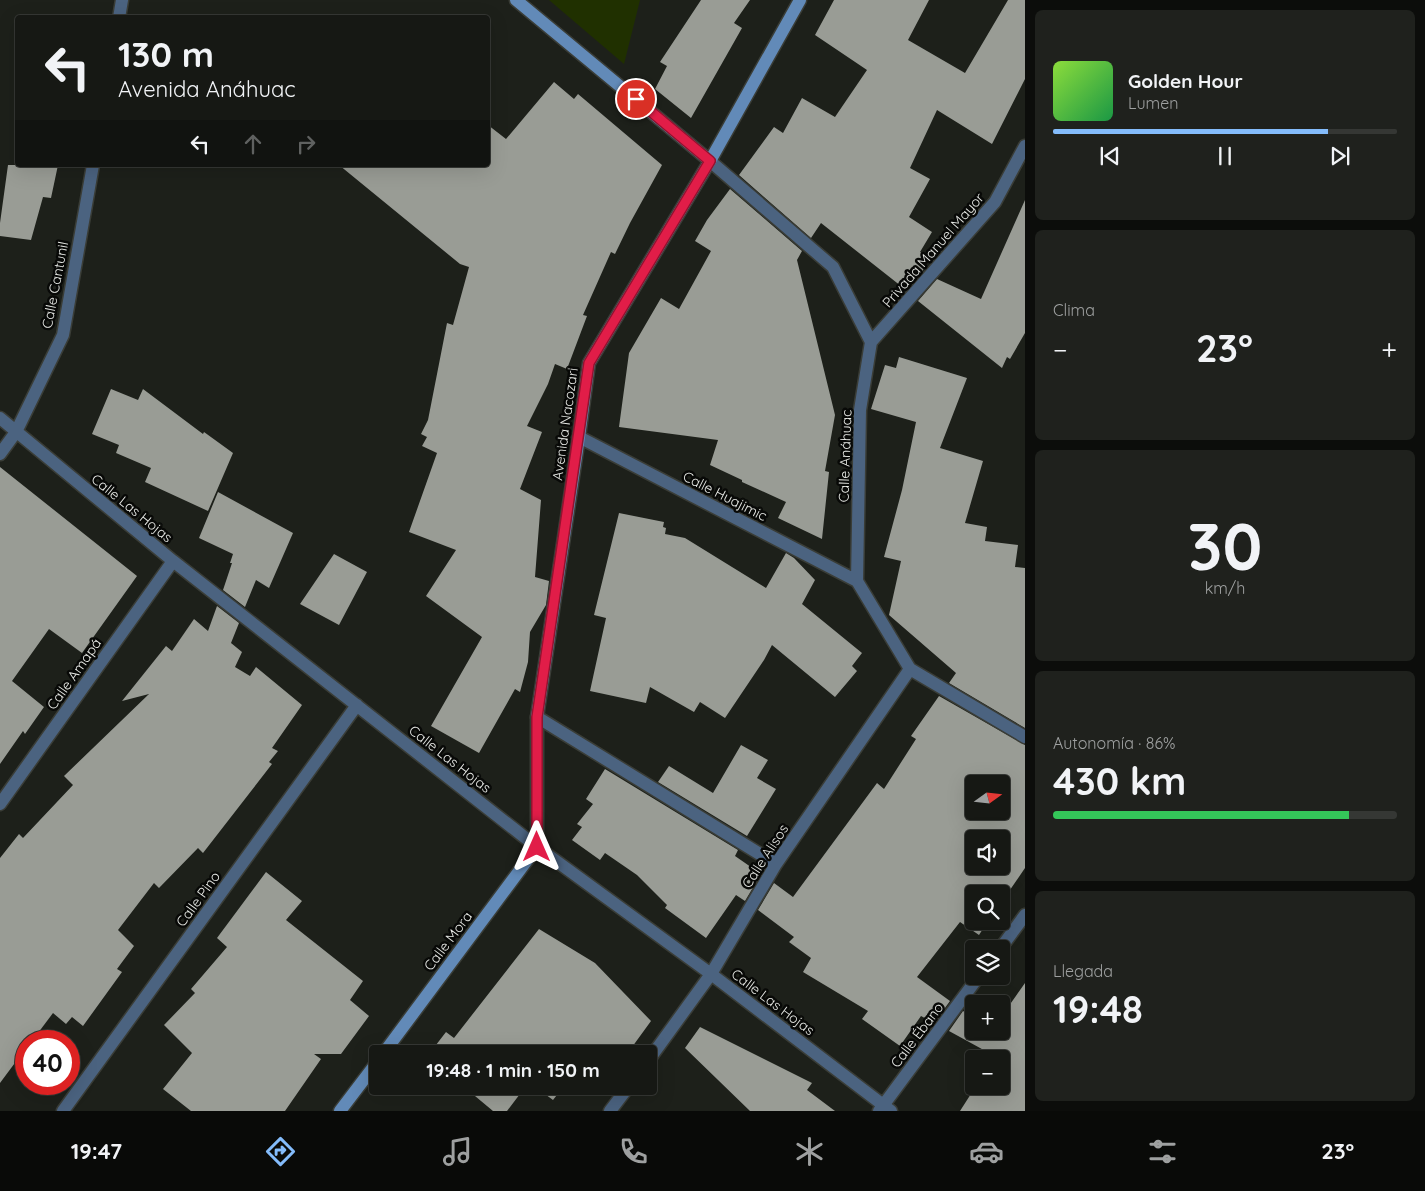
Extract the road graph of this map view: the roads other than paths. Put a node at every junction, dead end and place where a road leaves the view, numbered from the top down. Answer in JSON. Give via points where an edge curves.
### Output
{"nodes":[{"id":1,"x":122,"y":0,"type":"edge"},
{"id":2,"x":516,"y":0,"type":"edge"},
{"id":3,"x":800,"y":0,"type":"edge"},
{"id":4,"x":120,"y":15,"type":"edge"},
{"id":5,"x":1025,"y":146,"type":"edge"},
{"id":6,"x":710,"y":161,"type":"junction"},
{"id":7,"x":93,"y":167,"type":"edge"},
{"id":8,"x":871,"y":342,"type":"junction"},
{"id":9,"x":0,"y":418,"type":"edge"},
{"id":10,"x":16,"y":432,"type":"junction"},
{"id":11,"x":579,"y":437,"type":"junction"},
{"id":12,"x":0,"y":454,"type":"edge"},
{"id":13,"x":173,"y":561,"type":"junction"},
{"id":14,"x":857,"y":581,"type":"junction"},
{"id":15,"x":910,"y":669,"type":"junction"},
{"id":16,"x":357,"y":705,"type":"junction"},
{"id":17,"x":537,"y":717,"type":"junction"},
{"id":18,"x":1025,"y":737,"type":"edge"},
{"id":19,"x":0,"y":804,"type":"edge"},
{"id":20,"x":537,"y":847,"type":"junction"},
{"id":21,"x":776,"y":864,"type":"junction"},
{"id":22,"x":1025,"y":915,"type":"edge"},
{"id":23,"x":1007,"y":940,"type":"edge"},
{"id":24,"x":711,"y":974,"type":"junction"},
{"id":25,"x":973,"y":985,"type":"edge"},
{"id":26,"x":390,"y":1045,"type":"edge"},
{"id":27,"x":657,"y":1048,"type":"edge"},
{"id":28,"x":369,"y":1073,"type":"edge"},
{"id":29,"x":622,"y":1095,"type":"edge"},
{"id":30,"x":884,"y":1109,"type":"edge"},
{"id":31,"x":63,"y":1111,"type":"edge"},
{"id":32,"x":340,"y":1111,"type":"edge"},
{"id":33,"x":610,"y":1111,"type":"edge"}],
"edges":[{"from":1,"to":4,"type":"street"},
{"from":2,"to":6,"type":"street"},
{"from":3,"to":6,"type":"street","name":"Avenida Nacozari"},
{"from":5,"to":8,"type":"street","name":"Privada Manuel Mayor","via":[[995,202]]},
{"from":6,"to":8,"type":"street","via":[[833,267]]},
{"from":6,"to":11,"type":"street","name":"Avenida Nacozari","via":[[589,363]]},
{"from":7,"to":10,"type":"street","name":"Calle Cantunil","via":[[62,335]]},
{"from":8,"to":14,"type":"street","name":"Calle Anáhuac","via":[[860,410]]},
{"from":9,"to":10,"type":"street","name":"Calle Las Hojas"},
{"from":10,"to":12,"type":"street","name":"Calle Cantunil"},
{"from":10,"to":13,"type":"street","name":"Calle Las Hojas"},
{"from":11,"to":14,"type":"street","name":"Calle Huajimic"},
{"from":11,"to":17,"type":"street","name":"Avenida Nacozari"},
{"from":13,"to":16,"type":"street","name":"Calle Las Hojas"},
{"from":13,"to":19,"type":"street","name":"Calle Amapá"},
{"from":14,"to":15,"type":"street"},
{"from":15,"to":18,"type":"street"},
{"from":15,"to":21,"type":"street","name":"Calle Alisos"},
{"from":16,"to":20,"type":"street","name":"Calle Las Hojas"},
{"from":16,"to":31,"type":"street","name":"Calle Pino"},
{"from":17,"to":20,"type":"street","name":"Avenida Nacozari"},
{"from":17,"to":21,"type":"street"},
{"from":20,"to":24,"type":"street","name":"Calle Las Hojas"},
{"from":20,"to":26,"type":"street","name":"Calle Mora"},
{"from":21,"to":24,"type":"street","name":"Calle Alisos"},
{"from":22,"to":23,"type":"street"},
{"from":24,"to":27,"type":"street","name":"Calle Alisos"},
{"from":24,"to":30,"type":"street","name":"Calle Las Hojas"},
{"from":25,"to":30,"type":"street","name":"Calle Ébano"},
{"from":28,"to":32,"type":"street"},
{"from":29,"to":33,"type":"street"}]}
